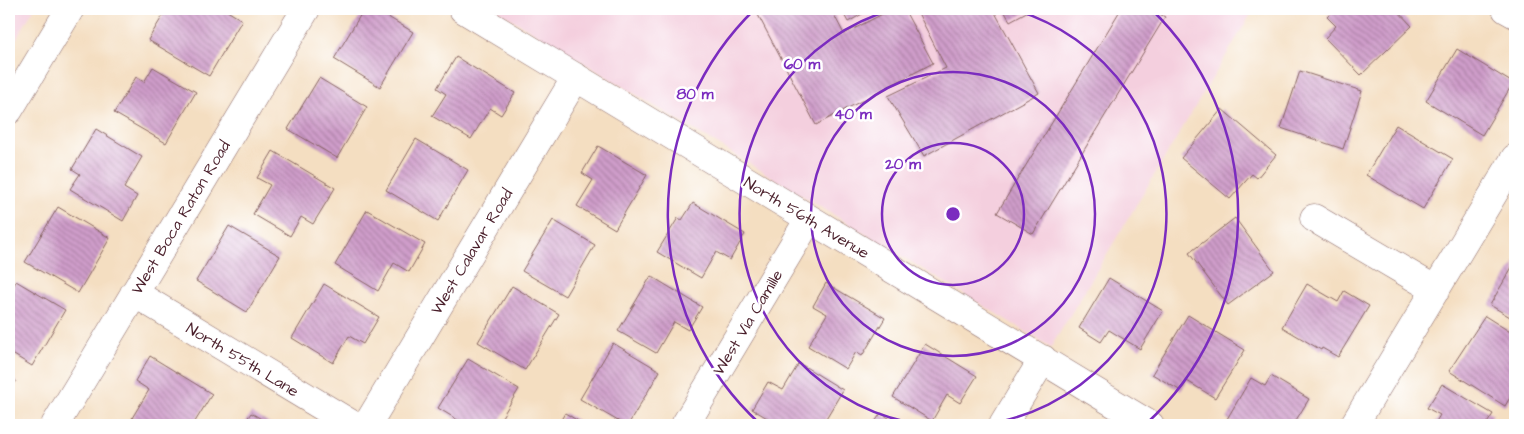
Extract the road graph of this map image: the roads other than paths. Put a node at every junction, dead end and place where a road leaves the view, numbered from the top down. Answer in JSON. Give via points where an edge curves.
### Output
{"nodes":[{"id":1,"x":70,"y":9,"type":"edge"},
{"id":2,"x":306,"y":9,"type":"edge"},
{"id":3,"x":463,"y":9,"type":"edge"},
{"id":4,"x":1506,"y":9,"type":"edge"},
{"id":5,"x":1515,"y":14,"type":"edge"},
{"id":6,"x":576,"y":76,"type":"junction"},
{"id":7,"x":9,"y":110,"type":"edge"},
{"id":8,"x":1515,"y":158,"type":"edge"},
{"id":9,"x":1314,"y":218,"type":"dead end"},
{"id":10,"x":809,"y":219,"type":"junction"},
{"id":11,"x":1436,"y":290,"type":"junction"},
{"id":12,"x":134,"y":294,"type":"junction"},
{"id":13,"x":1043,"y":359,"type":"junction"},
{"id":14,"x":55,"y":425,"type":"edge"},
{"id":15,"x":353,"y":425,"type":"edge"},
{"id":16,"x":367,"y":425,"type":"edge"},
{"id":17,"x":685,"y":425,"type":"edge"},
{"id":18,"x":1003,"y":425,"type":"edge"},
{"id":19,"x":1150,"y":425,"type":"edge"},
{"id":20,"x":1354,"y":425,"type":"edge"}],
"edges":[{"from":1,"to":7,"type":"street"},
{"from":2,"to":12,"type":"street","name":"West Boca Raton Road"},
{"from":3,"to":6,"type":"street","name":"North 56th Avenue"},
{"from":4,"to":5,"type":"street"},
{"from":6,"to":10,"type":"street","name":"North 56th Avenue"},
{"from":6,"to":16,"type":"street","name":"West Calavar Road"},
{"from":8,"to":11,"type":"street"},
{"from":9,"to":11,"type":"street"},
{"from":10,"to":13,"type":"street","name":"North 56th Avenue"},
{"from":10,"to":17,"type":"street","name":"West Via Camille"},
{"from":11,"to":20,"type":"street"},
{"from":12,"to":14,"type":"street","name":"West Boca Raton Road"},
{"from":12,"to":15,"type":"street","name":"North 55th Lane"},
{"from":13,"to":18,"type":"street"},
{"from":13,"to":19,"type":"street","name":"North 56th Avenue"}]}
